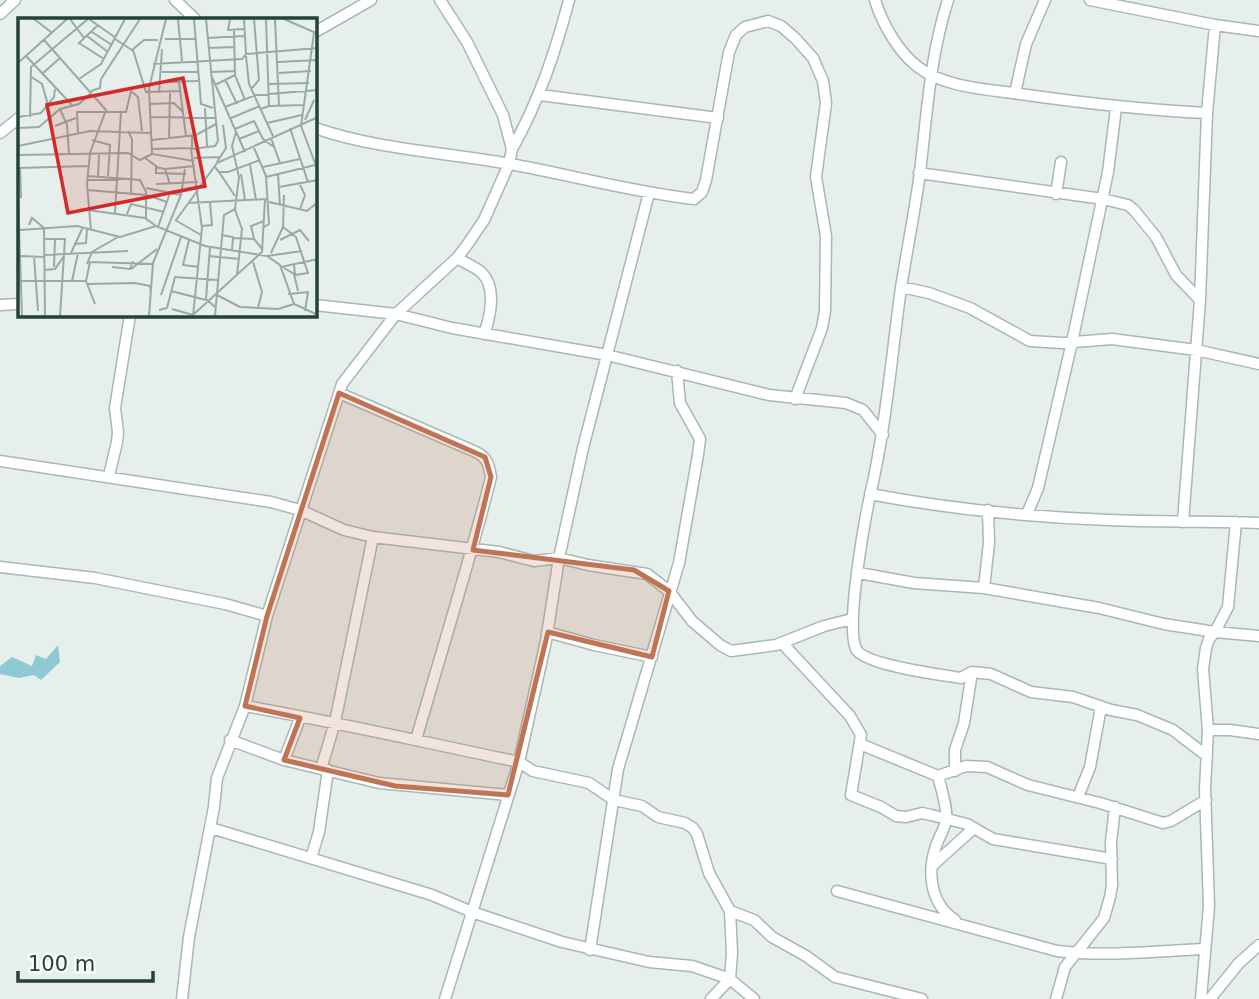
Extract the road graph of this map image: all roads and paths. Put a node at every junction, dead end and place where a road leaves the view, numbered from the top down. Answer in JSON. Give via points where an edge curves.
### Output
{"nodes":[{"id":1,"x":175,"y":0,"type":"edge"},
{"id":2,"x":371,"y":0,"type":"edge"},
{"id":3,"x":440,"y":0,"type":"edge"},
{"id":4,"x":569,"y":0,"type":"edge"},
{"id":5,"x":875,"y":0,"type":"edge"},
{"id":6,"x":948,"y":0,"type":"edge"},
{"id":7,"x":1045,"y":0,"type":"edge"},
{"id":8,"x":1090,"y":0,"type":"edge"},
{"id":9,"x":1122,"y":3,"type":"edge"},
{"id":10,"x":194,"y":18,"type":"edge"},
{"id":11,"x":1215,"y":25,"type":"junction"},
{"id":12,"x":317,"y":31,"type":"edge"},
{"id":13,"x":1259,"y":31,"type":"edge"},
{"id":14,"x":931,"y":74,"type":"junction"},
{"id":15,"x":1015,"y":93,"type":"junction"},
{"id":16,"x":540,"y":95,"type":"junction"},
{"id":17,"x":1116,"y":108,"type":"junction"},
{"id":18,"x":1207,"y":113,"type":"junction"},
{"id":19,"x":718,"y":117,"type":"junction"},
{"id":20,"x":18,"y":119,"type":"edge"},
{"id":21,"x":317,"y":128,"type":"edge"},
{"id":22,"x":0,"y":133,"type":"edge"},
{"id":23,"x":512,"y":149,"type":"junction"},
{"id":24,"x":1061,"y":162,"type":"dead end"},
{"id":25,"x":509,"y":164,"type":"junction"},
{"id":26,"x":919,"y":173,"type":"junction"},
{"id":27,"x":649,"y":193,"type":"junction"},
{"id":28,"x":1056,"y":194,"type":"junction"},
{"id":29,"x":1103,"y":199,"type":"junction"},
{"id":30,"x":457,"y":258,"type":"junction"},
{"id":31,"x":901,"y":286,"type":"junction"},
{"id":32,"x":1199,"y":300,"type":"junction"},
{"id":33,"x":0,"y":304,"type":"edge"},
{"id":34,"x":18,"y":304,"type":"edge"},
{"id":35,"x":317,"y":305,"type":"edge"},
{"id":36,"x":396,"y":314,"type":"junction"},
{"id":37,"x":130,"y":317,"type":"edge"},
{"id":38,"x":484,"y":334,"type":"junction"},
{"id":39,"x":1072,"y":342,"type":"junction"},
{"id":40,"x":1196,"y":351,"type":"junction"},
{"id":41,"x":607,"y":355,"type":"junction"},
{"id":42,"x":1259,"y":364,"type":"edge"},
{"id":43,"x":677,"y":371,"type":"junction"},
{"id":44,"x":340,"y":393,"type":"junction"},
{"id":45,"x":795,"y":399,"type":"junction"},
{"id":46,"x":883,"y":435,"type":"junction"},
{"id":47,"x":0,"y":461,"type":"edge"},
{"id":48,"x":109,"y":476,"type":"junction"},
{"id":49,"x":870,"y":494,"type":"junction"},
{"id":50,"x":300,"y":509,"type":"junction"},
{"id":51,"x":988,"y":510,"type":"junction"},
{"id":52,"x":1027,"y":514,"type":"junction"},
{"id":53,"x":1183,"y":522,"type":"junction"},
{"id":54,"x":1236,"y":522,"type":"junction"},
{"id":55,"x":1259,"y":523,"type":"edge"},
{"id":56,"x":373,"y":537,"type":"junction"},
{"id":57,"x":473,"y":550,"type":"junction"},
{"id":58,"x":559,"y":558,"type":"junction"},
{"id":59,"x":0,"y":567,"type":"edge"},
{"id":60,"x":859,"y":573,"type":"junction"},
{"id":61,"x":984,"y":588,"type":"junction"},
{"id":62,"x":669,"y":591,"type":"junction"},
{"id":63,"x":267,"y":616,"type":"junction"},
{"id":64,"x":852,"y":620,"type":"junction"},
{"id":65,"x":547,"y":632,"type":"junction"},
{"id":66,"x":1215,"y":632,"type":"junction"},
{"id":67,"x":1259,"y":636,"type":"edge"},
{"id":68,"x":782,"y":643,"type":"junction"},
{"id":69,"x":652,"y":657,"type":"junction"},
{"id":70,"x":972,"y":672,"type":"junction"},
{"id":71,"x":245,"y":706,"type":"junction"},
{"id":72,"x":1101,"y":707,"type":"junction"},
{"id":73,"x":300,"y":718,"type":"junction"},
{"id":74,"x":335,"y":722,"type":"junction"},
{"id":75,"x":1208,"y":730,"type":"junction"},
{"id":76,"x":1259,"y":734,"type":"edge"},
{"id":77,"x":230,"y":740,"type":"junction"},
{"id":78,"x":416,"y":740,"type":"junction"},
{"id":79,"x":860,"y":744,"type":"junction"},
{"id":80,"x":1207,"y":756,"type":"junction"},
{"id":81,"x":284,"y":760,"type":"junction"},
{"id":82,"x":519,"y":762,"type":"junction"},
{"id":83,"x":324,"y":770,"type":"junction"},
{"id":84,"x":955,"y":771,"type":"junction"},
{"id":85,"x":938,"y":776,"type":"junction"},
{"id":86,"x":508,"y":794,"type":"junction"},
{"id":87,"x":1078,"y":797,"type":"junction"},
{"id":88,"x":614,"y":800,"type":"junction"},
{"id":89,"x":1206,"y":800,"type":"junction"},
{"id":90,"x":1115,"y":807,"type":"junction"},
{"id":91,"x":947,"y":818,"type":"junction"},
{"id":92,"x":211,"y":828,"type":"junction"},
{"id":93,"x":974,"y":828,"type":"junction"},
{"id":94,"x":311,"y":858,"type":"junction"},
{"id":95,"x":1112,"y":859,"type":"junction"},
{"id":96,"x":933,"y":865,"type":"junction"},
{"id":97,"x":836,"y":891,"type":"dead end"},
{"id":98,"x":730,"y":911,"type":"junction"},
{"id":99,"x":472,"y":912,"type":"junction"},
{"id":100,"x":960,"y":923,"type":"junction"},
{"id":101,"x":1259,"y":945,"type":"edge"},
{"id":102,"x":1205,"y":949,"type":"junction"},
{"id":103,"x":590,"y":950,"type":"junction"},
{"id":104,"x":1075,"y":953,"type":"junction"},
{"id":105,"x":730,"y":979,"type":"junction"},
{"id":106,"x":182,"y":999,"type":"edge"},
{"id":107,"x":445,"y":999,"type":"edge"},
{"id":108,"x":711,"y":999,"type":"edge"},
{"id":109,"x":754,"y":999,"type":"edge"},
{"id":110,"x":922,"y":999,"type":"edge"},
{"id":111,"x":1056,"y":999,"type":"edge"},
{"id":112,"x":1201,"y":999,"type":"edge"},
{"id":113,"x":1210,"y":999,"type":"edge"}],
"edges":[{"from":1,"to":10,"type":"street"},
{"from":2,"to":12,"type":"street"},
{"from":3,"to":23,"type":"street","via":[[486,76]]},
{"from":4,"to":16,"type":"street"},
{"from":5,"to":14,"type":"street","via":[[906,57]]},
{"from":6,"to":14,"type":"street"},
{"from":7,"to":15,"type":"street","via":[[1026,44]]},
{"from":8,"to":9,"type":"street"},
{"from":9,"to":11,"type":"street"},
{"from":11,"to":13,"type":"street"},
{"from":11,"to":18,"type":"street"},
{"from":14,"to":15,"type":"street","via":[[959,84]]},
{"from":14,"to":26,"type":"street"},
{"from":15,"to":17,"type":"street"},
{"from":16,"to":19,"type":"street"},
{"from":16,"to":23,"type":"street"},
{"from":17,"to":18,"type":"street"},
{"from":17,"to":29,"type":"street"},
{"from":18,"to":32,"type":"street"},
{"from":19,"to":27,"type":"street","via":[[702,192],[694,199]]},
{"from":19,"to":45,"type":"street","via":[[729,52],[736,35],[746,27],[768,21],[781,26],[813,58],[826,103],[816,177],[825,236],[825,311]]},
{"from":20,"to":22,"type":"street"},
{"from":21,"to":25,"type":"street","via":[[389,146]]},
{"from":23,"to":25,"type":"street"},
{"from":24,"to":28,"type":"street"},
{"from":25,"to":27,"type":"street"},
{"from":25,"to":30,"type":"street","via":[[484,220]]},
{"from":26,"to":28,"type":"street"},
{"from":26,"to":31,"type":"street"},
{"from":27,"to":41,"type":"street"},
{"from":28,"to":29,"type":"street"},
{"from":29,"to":32,"type":"street","via":[[1134,210],[1156,237],[1176,275]]},
{"from":29,"to":39,"type":"street"},
{"from":30,"to":36,"type":"street"},
{"from":30,"to":38,"type":"street","via":[[479,270],[487,281],[491,307]]},
{"from":31,"to":39,"type":"street","via":[[970,308],[1030,341]]},
{"from":31,"to":46,"type":"street"},
{"from":32,"to":40,"type":"street"},
{"from":33,"to":34,"type":"street"},
{"from":35,"to":36,"type":"street"},
{"from":36,"to":38,"type":"street"},
{"from":36,"to":44,"type":"street","via":[[348,375]]},
{"from":37,"to":48,"type":"street","via":[[115,408],[117,442]]},
{"from":38,"to":41,"type":"street"},
{"from":39,"to":40,"type":"street","via":[[1112,339]]},
{"from":39,"to":52,"type":"street","via":[[1038,488]]},
{"from":40,"to":42,"type":"street"},
{"from":40,"to":53,"type":"street"},
{"from":41,"to":43,"type":"street"},
{"from":41,"to":58,"type":"street"},
{"from":43,"to":45,"type":"street","via":[[740,390]]},
{"from":43,"to":62,"type":"street","via":[[680,403],[700,443],[679,563]]},
{"from":44,"to":50,"type":"street"},
{"from":44,"to":57,"type":"street","via":[[485,457],[491,477]]},
{"from":45,"to":46,"type":"street","via":[[834,400],[857,407]]},
{"from":46,"to":49,"type":"street"},
{"from":47,"to":48,"type":"street"},
{"from":48,"to":50,"type":"street"},
{"from":49,"to":51,"type":"street"},
{"from":49,"to":60,"type":"street"},
{"from":50,"to":56,"type":"street","via":[[344,530]]},
{"from":50,"to":63,"type":"street"},
{"from":51,"to":52,"type":"street"},
{"from":51,"to":61,"type":"street"},
{"from":52,"to":53,"type":"street"},
{"from":53,"to":54,"type":"street"},
{"from":54,"to":55,"type":"street"},
{"from":54,"to":66,"type":"street","via":[[1228,607]]},
{"from":56,"to":57,"type":"street"},
{"from":56,"to":74,"type":"street"},
{"from":57,"to":58,"type":"street","via":[[534,561]]},
{"from":57,"to":78,"type":"street"},
{"from":58,"to":62,"type":"street","via":[[634,570]]},
{"from":58,"to":65,"type":"street"},
{"from":59,"to":63,"type":"street","via":[[95,578]]},
{"from":60,"to":61,"type":"street"},
{"from":60,"to":64,"type":"street"},
{"from":61,"to":66,"type":"street"},
{"from":62,"to":68,"type":"street","via":[[692,621],[731,651]]},
{"from":62,"to":69,"type":"street"},
{"from":63,"to":71,"type":"street"},
{"from":64,"to":68,"type":"street"},
{"from":64,"to":70,"type":"street","via":[[855,647],[864,658],[961,678]]},
{"from":65,"to":69,"type":"street"},
{"from":65,"to":82,"type":"street"},
{"from":66,"to":67,"type":"street"},
{"from":66,"to":75,"type":"street","via":[[1206,648],[1203,669]]},
{"from":68,"to":79,"type":"street","via":[[850,716],[861,735]]},
{"from":69,"to":88,"type":"street","via":[[618,769]]},
{"from":70,"to":72,"type":"street","via":[[991,674],[1031,692],[1073,697]]},
{"from":70,"to":84,"type":"street","via":[[955,750]]},
{"from":71,"to":73,"type":"street"},
{"from":71,"to":77,"type":"street"},
{"from":72,"to":80,"type":"street","via":[[1159,723]]},
{"from":72,"to":87,"type":"street","via":[[1090,767]]},
{"from":73,"to":74,"type":"street"},
{"from":73,"to":81,"type":"street"},
{"from":74,"to":78,"type":"street"},
{"from":74,"to":83,"type":"street"},
{"from":75,"to":76,"type":"street"},
{"from":75,"to":80,"type":"street"},
{"from":77,"to":81,"type":"street"},
{"from":77,"to":92,"type":"street","via":[[217,778]]},
{"from":78,"to":82,"type":"street"},
{"from":79,"to":85,"type":"street"},
{"from":79,"to":91,"type":"street","via":[[851,795],[896,816],[922,813]]},
{"from":80,"to":89,"type":"street"},
{"from":81,"to":83,"type":"street"},
{"from":82,"to":86,"type":"street"},
{"from":82,"to":88,"type":"street","via":[[533,771],[589,783]]},
{"from":83,"to":86,"type":"street","via":[[395,786]]},
{"from":83,"to":94,"type":"street","via":[[319,832]]},
{"from":84,"to":85,"type":"street"},
{"from":84,"to":87,"type":"street","via":[[966,766],[987,768],[1028,785]]},
{"from":85,"to":91,"type":"street"},
{"from":86,"to":99,"type":"street"},
{"from":87,"to":90,"type":"street"},
{"from":88,"to":98,"type":"street","via":[[642,806],[658,817],[693,828],[709,873]]},
{"from":88,"to":103,"type":"street"},
{"from":89,"to":90,"type":"street","via":[[1163,822]]},
{"from":89,"to":102,"type":"street","via":[[1209,906]]},
{"from":90,"to":95,"type":"street"},
{"from":91,"to":93,"type":"street"},
{"from":91,"to":96,"type":"street"},
{"from":92,"to":94,"type":"street"},
{"from":92,"to":106,"type":"street"},
{"from":93,"to":95,"type":"street","via":[[1013,844]]},
{"from":93,"to":96,"type":"street"},
{"from":94,"to":99,"type":"street"},
{"from":95,"to":104,"type":"street","via":[[1104,918]]},
{"from":96,"to":100,"type":"street","via":[[935,897],[946,914]]},
{"from":97,"to":100,"type":"street"},
{"from":98,"to":105,"type":"street"},
{"from":98,"to":110,"type":"street","via":[[754,920],[772,937],[835,976]]},
{"from":99,"to":103,"type":"street"},
{"from":99,"to":107,"type":"street"},
{"from":100,"to":104,"type":"street","via":[[1035,947]]},
{"from":101,"to":113,"type":"street"},
{"from":102,"to":104,"type":"street"},
{"from":102,"to":112,"type":"street"},
{"from":103,"to":105,"type":"street","via":[[692,966]]},
{"from":104,"to":111,"type":"street","via":[[1065,967]]},
{"from":105,"to":108,"type":"street"},
{"from":105,"to":109,"type":"street"}]}
